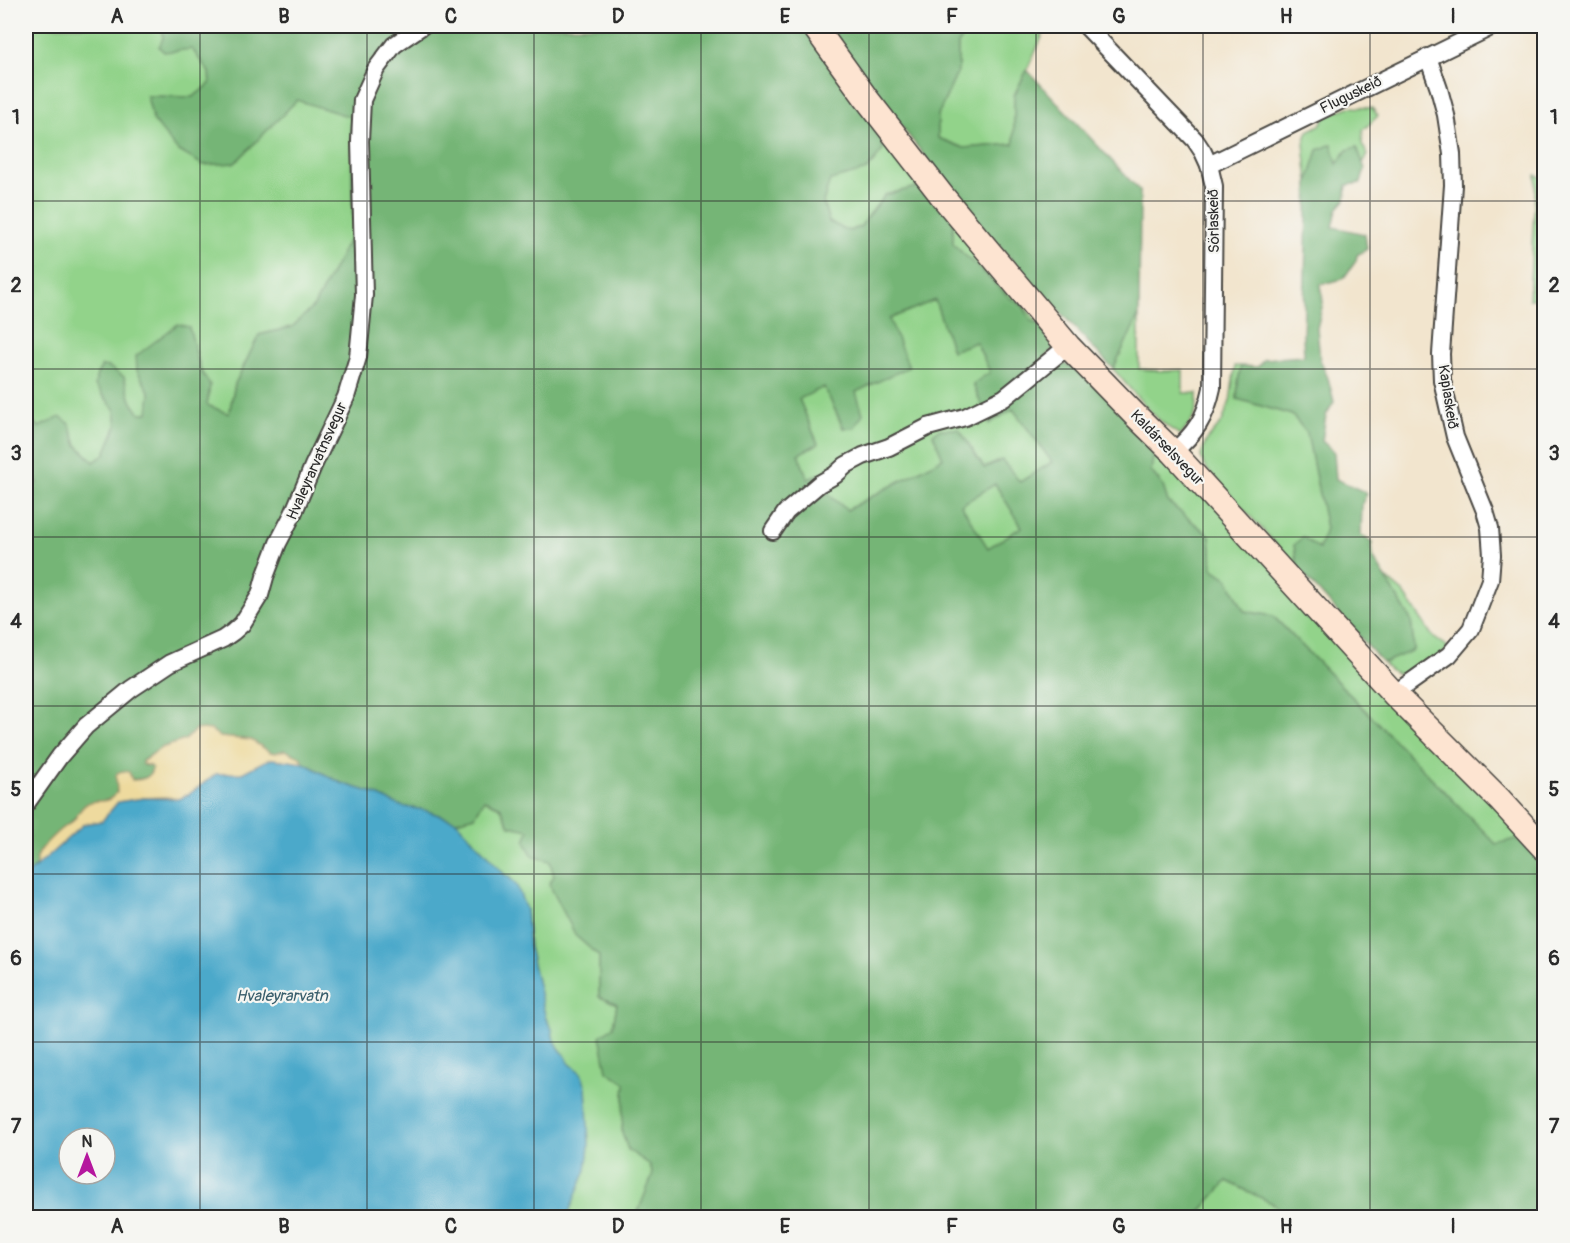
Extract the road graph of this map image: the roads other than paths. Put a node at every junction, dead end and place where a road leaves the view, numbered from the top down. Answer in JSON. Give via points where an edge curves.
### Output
{"nodes":[{"id":1,"x":422,"y":26,"type":"edge"},
{"id":2,"x":814,"y":26,"type":"edge"},
{"id":3,"x":1086,"y":26,"type":"edge"},
{"id":4,"x":1493,"y":26,"type":"edge"},
{"id":5,"x":1428,"y":57,"type":"junction"},
{"id":6,"x":1209,"y":165,"type":"junction"},
{"id":7,"x":1068,"y":346,"type":"junction"},
{"id":8,"x":1173,"y":452,"type":"junction"},
{"id":9,"x":773,"y":531,"type":"dead end"},
{"id":10,"x":1394,"y":694,"type":"junction"},
{"id":11,"x":26,"y":804,"type":"edge"},
{"id":12,"x":1545,"y":848,"type":"edge"}],
"edges":[{"from":1,"to":11,"type":"street","name":"Hvaleyrarvatnsvegur","via":[[394,45],[376,69],[363,100],[360,141],[364,295],[358,357],[346,397],[278,543],[260,596],[242,624],[228,636],[170,663],[86,726]]},
{"from":2,"to":7,"type":"street","name":"Kaldárselsvegur","via":[[943,197]]},
{"from":3,"to":6,"type":"street","name":"Sörlaskeið","via":[[1195,140]]},
{"from":4,"to":5,"type":"street","name":"Fluguskeið"},
{"from":5,"to":6,"type":"street","name":"Fluguskeið"},
{"from":5,"to":10,"type":"street","name":"Kaplaskeið","via":[[1442,98],[1452,154],[1442,380],[1455,437],[1490,528],[1492,555],[1490,580],[1471,629],[1449,655]]},
{"from":6,"to":8,"type":"street","name":"Sörlaskeið","via":[[1215,197],[1212,388],[1199,425]]},
{"from":7,"to":8,"type":"street","name":"Kaldárselsvegur"},
{"from":7,"to":9,"type":"street","via":[[1004,399],[965,417],[928,427],[846,465],[786,512]]},
{"from":8,"to":10,"type":"street","name":"Kaldárselsvegur"},
{"from":10,"to":12,"type":"street","name":"Kaldárselsvegur"}]}
